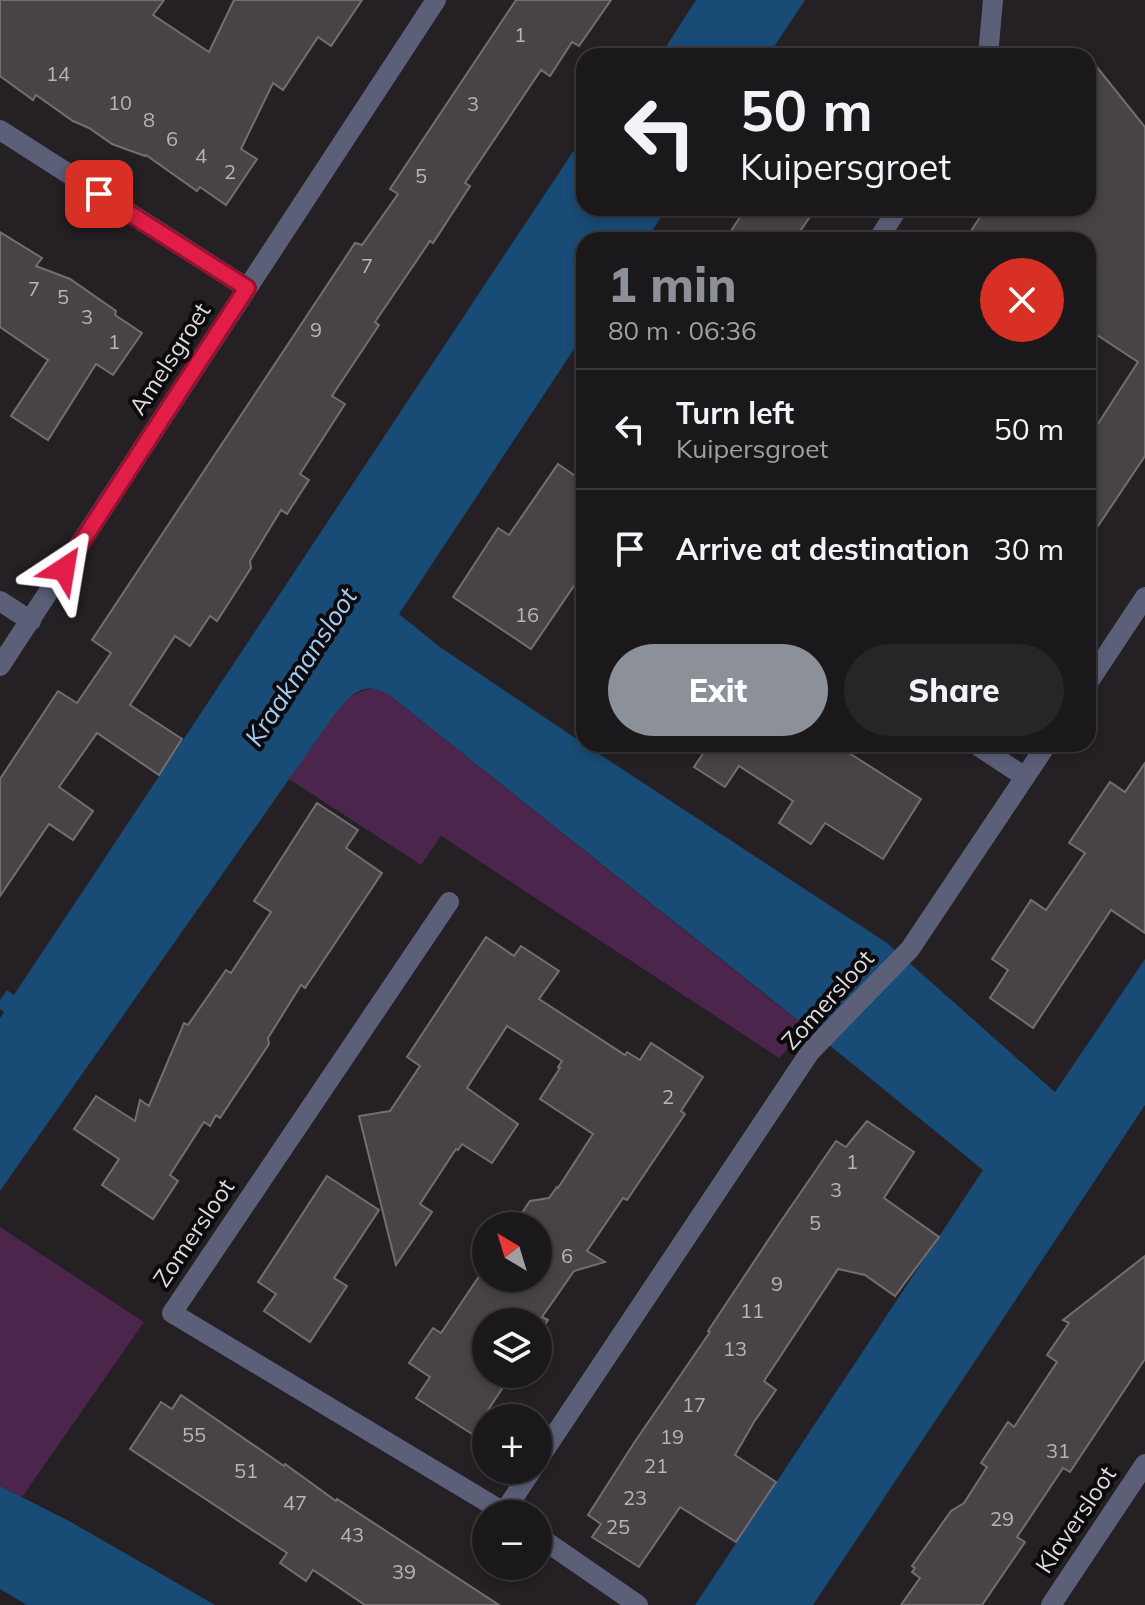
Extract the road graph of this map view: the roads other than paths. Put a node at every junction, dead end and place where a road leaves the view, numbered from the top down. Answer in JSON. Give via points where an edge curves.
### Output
{"nodes":[{"id":1,"x":436,"y":0,"type":"edge"},
{"id":2,"x":993,"y":0,"type":"edge"},
{"id":3,"x":989,"y":48,"type":"edge"},
{"id":4,"x":0,"y":130,"type":"edge"},
{"id":5,"x":247,"y":288,"type":"junction"},
{"id":6,"x":1145,"y":597,"type":"edge"},
{"id":7,"x":0,"y":601,"type":"edge"},
{"id":8,"x":31,"y":621,"type":"junction"},
{"id":9,"x":0,"y":666,"type":"edge"},
{"id":10,"x":1096,"y":671,"type":"edge"},
{"id":11,"x":987,"y":752,"type":"edge"},
{"id":12,"x":1042,"y":752,"type":"edge"},
{"id":13,"x":1025,"y":777,"type":"junction"},
{"id":14,"x":449,"y":902,"type":"dead end"},
{"id":15,"x":552,"y":1439,"type":"edge"},
{"id":16,"x":1145,"y":1464,"type":"edge"},
{"id":17,"x":483,"y":1500,"type":"edge"},
{"id":18,"x":552,"y":1546,"type":"edge"},
{"id":19,"x":638,"y":1605,"type":"edge"},
{"id":20,"x":1051,"y":1605,"type":"edge"}],
"edges":[{"from":1,"to":5,"type":"street","name":"Amelsgroet"},
{"from":2,"to":3,"type":"street"},
{"from":4,"to":5,"type":"street"},
{"from":5,"to":8,"type":"street","name":"Amelsgroet"},
{"from":6,"to":10,"type":"street"},
{"from":7,"to":8,"type":"street"},
{"from":8,"to":9,"type":"street","name":"Amelsgroet"},
{"from":11,"to":13,"type":"street"},
{"from":12,"to":13,"type":"street","name":"Zomersloot"},
{"from":13,"to":15,"type":"street","name":"Zomersloot","via":[[910,949],[810,1052]]},
{"from":14,"to":17,"type":"street","name":"Zomersloot","via":[[172,1313]]},
{"from":16,"to":20,"type":"street","name":"Klaversloot"},
{"from":18,"to":19,"type":"street"}]}
